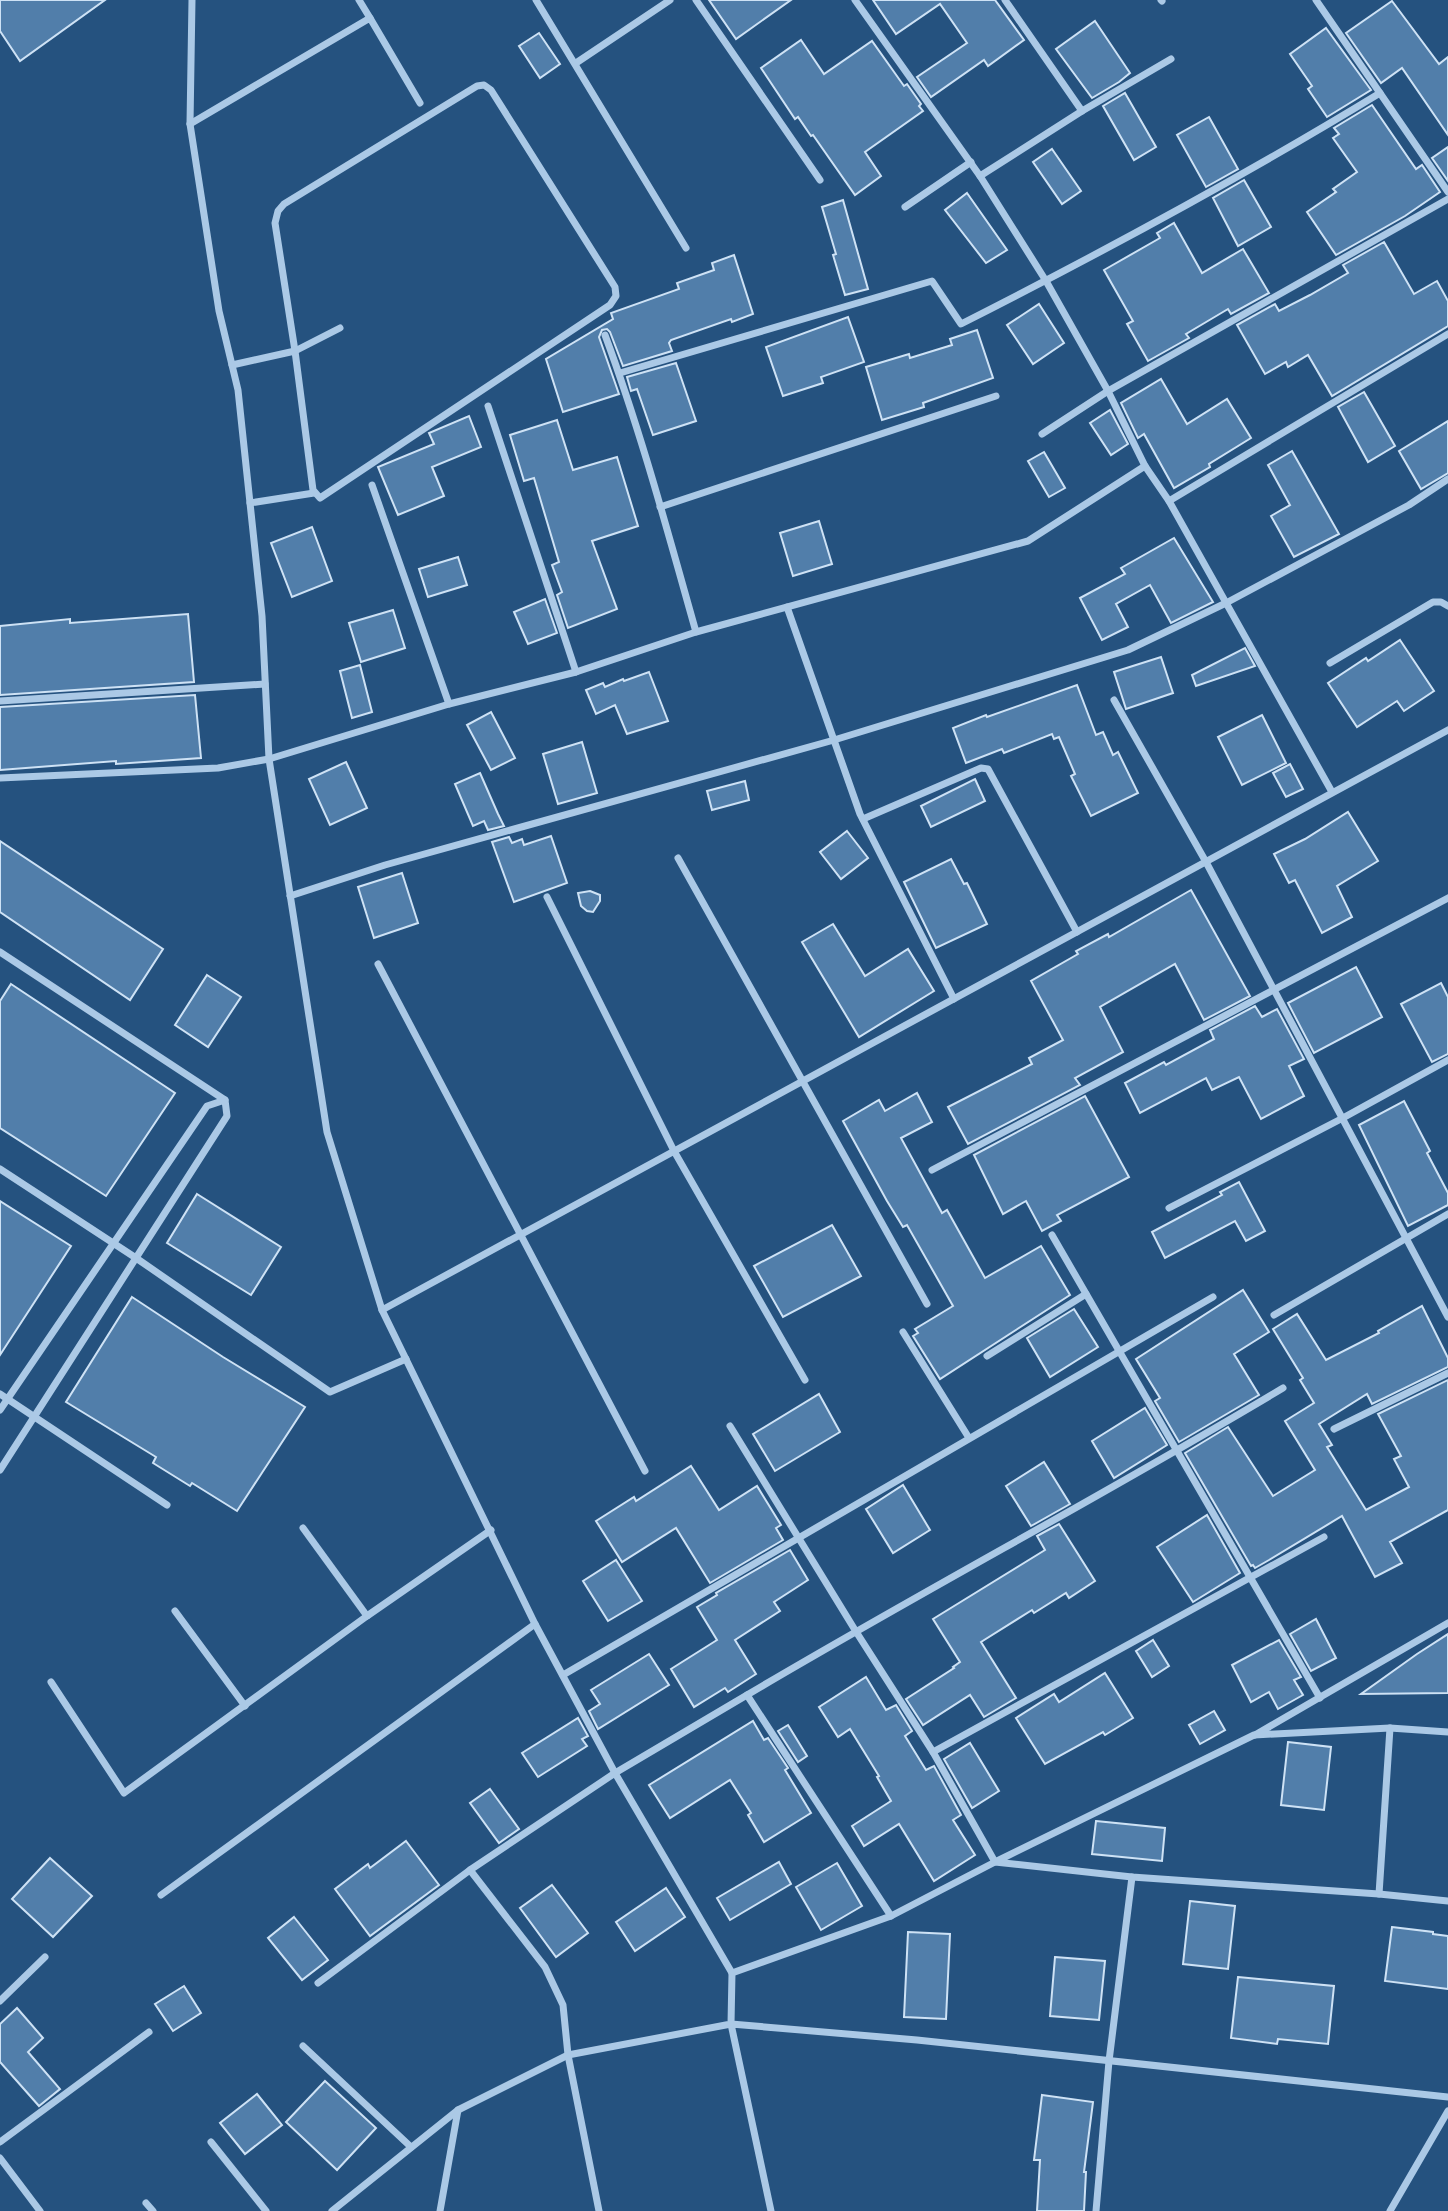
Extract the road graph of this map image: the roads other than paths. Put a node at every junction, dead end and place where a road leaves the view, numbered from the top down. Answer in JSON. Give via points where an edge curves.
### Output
{"nodes":[{"id":1,"x":192,"y":0,"type":"edge"},
{"id":2,"x":359,"y":0,"type":"edge"},
{"id":3,"x":536,"y":0,"type":"edge"},
{"id":4,"x":670,"y":0,"type":"edge"},
{"id":5,"x":696,"y":0,"type":"edge"},
{"id":6,"x":855,"y":0,"type":"edge"},
{"id":7,"x":1005,"y":0,"type":"edge"},
{"id":8,"x":1316,"y":0,"type":"edge"},
{"id":9,"x":370,"y":18,"type":"junction"},
{"id":10,"x":1171,"y":60,"type":"dead end"},
{"id":11,"x":576,"y":63,"type":"junction"},
{"id":12,"x":1380,"y":93,"type":"junction"},
{"id":13,"x":420,"y":103,"type":"dead end"},
{"id":14,"x":1082,"y":111,"type":"junction"},
{"id":15,"x":190,"y":124,"type":"junction"},
{"id":16,"x":971,"y":162,"type":"junction"},
{"id":17,"x":980,"y":176,"type":"junction"},
{"id":18,"x":820,"y":180,"type":"dead end"},
{"id":19,"x":1448,"y":192,"type":"edge"},
{"id":20,"x":1448,"y":199,"type":"edge"},
{"id":21,"x":905,"y":207,"type":"dead end"},
{"id":22,"x":686,"y":248,"type":"dead end"},
{"id":23,"x":1046,"y":281,"type":"junction"},
{"id":24,"x":340,"y":328,"type":"dead end"},
{"id":25,"x":1448,"y":334,"type":"edge"},
{"id":26,"x":605,"y":335,"type":"dead end"},
{"id":27,"x":295,"y":351,"type":"junction"},
{"id":28,"x":232,"y":365,"type":"junction"},
{"id":29,"x":620,"y":373,"type":"junction"},
{"id":30,"x":1108,"y":391,"type":"junction"},
{"id":31,"x":996,"y":396,"type":"dead end"},
{"id":32,"x":488,"y":406,"type":"dead end"},
{"id":33,"x":1042,"y":435,"type":"dead end"},
{"id":34,"x":1145,"y":466,"type":"junction"},
{"id":35,"x":1448,"y":479,"type":"edge"},
{"id":36,"x":372,"y":485,"type":"dead end"},
{"id":37,"x":314,"y":493,"type":"junction"},
{"id":38,"x":1169,"y":501,"type":"junction"},
{"id":39,"x":250,"y":503,"type":"junction"},
{"id":40,"x":660,"y":507,"type":"junction"},
{"id":41,"x":1226,"y":603,"type":"junction"},
{"id":42,"x":1448,"y":606,"type":"edge"},
{"id":43,"x":787,"y":607,"type":"junction"},
{"id":44,"x":696,"y":632,"type":"junction"},
{"id":45,"x":1330,"y":663,"type":"dead end"},
{"id":46,"x":576,"y":672,"type":"junction"},
{"id":47,"x":265,"y":684,"type":"junction"},
{"id":48,"x":1114,"y":700,"type":"dead end"},
{"id":49,"x":0,"y":701,"type":"edge"},
{"id":50,"x":449,"y":704,"type":"junction"},
{"id":51,"x":1448,"y":730,"type":"edge"},
{"id":52,"x":834,"y":740,"type":"junction"},
{"id":53,"x":270,"y":759,"type":"junction"},
{"id":54,"x":0,"y":778,"type":"edge"},
{"id":55,"x":1332,"y":792,"type":"junction"},
{"id":56,"x":863,"y":819,"type":"junction"},
{"id":57,"x":678,"y":858,"type":"dead end"},
{"id":58,"x":1206,"y":862,"type":"junction"},
{"id":59,"x":290,"y":896,"type":"junction"},
{"id":60,"x":547,"y":897,"type":"dead end"},
{"id":61,"x":1448,"y":898,"type":"edge"},
{"id":62,"x":1077,"y":932,"type":"junction"},
{"id":63,"x":0,"y":952,"type":"edge"},
{"id":64,"x":378,"y":964,"type":"dead end"},
{"id":65,"x":1273,"y":990,"type":"junction"},
{"id":66,"x":954,"y":999,"type":"junction"},
{"id":67,"x":1448,"y":1060,"type":"edge"},
{"id":68,"x":803,"y":1081,"type":"junction"},
{"id":69,"x":225,"y":1100,"type":"junction"},
{"id":70,"x":1342,"y":1119,"type":"junction"},
{"id":71,"x":674,"y":1151,"type":"junction"},
{"id":72,"x":0,"y":1169,"type":"edge"},
{"id":73,"x":932,"y":1170,"type":"dead end"},
{"id":74,"x":1169,"y":1208,"type":"dead end"},
{"id":75,"x":1448,"y":1214,"type":"edge"},
{"id":76,"x":519,"y":1234,"type":"junction"},
{"id":77,"x":1052,"y":1235,"type":"dead end"},
{"id":78,"x":1406,"y":1238,"type":"junction"},
{"id":79,"x":113,"y":1244,"type":"junction"},
{"id":80,"x":136,"y":1258,"type":"junction"},
{"id":81,"x":1086,"y":1294,"type":"junction"},
{"id":82,"x":1213,"y":1297,"type":"dead end"},
{"id":83,"x":927,"y":1304,"type":"dead end"},
{"id":84,"x":382,"y":1310,"type":"junction"},
{"id":85,"x":1274,"y":1315,"type":"dead end"},
{"id":86,"x":1448,"y":1317,"type":"edge"},
{"id":87,"x":903,"y":1332,"type":"dead end"},
{"id":88,"x":1120,"y":1352,"type":"junction"},
{"id":89,"x":987,"y":1356,"type":"dead end"},
{"id":90,"x":406,"y":1359,"type":"junction"},
{"id":91,"x":1448,"y":1373,"type":"edge"},
{"id":92,"x":805,"y":1380,"type":"dead end"},
{"id":93,"x":1283,"y":1388,"type":"dead end"},
{"id":94,"x":0,"y":1394,"type":"edge"},
{"id":95,"x":8,"y":1398,"type":"junction"},
{"id":96,"x":0,"y":1410,"type":"edge"},
{"id":97,"x":35,"y":1415,"type":"junction"},
{"id":98,"x":730,"y":1426,"type":"dead end"},
{"id":99,"x":1335,"y":1429,"type":"dead end"},
{"id":100,"x":969,"y":1438,"type":"junction"},
{"id":101,"x":1178,"y":1451,"type":"junction"},
{"id":102,"x":0,"y":1470,"type":"edge"},
{"id":103,"x":645,"y":1471,"type":"dead end"},
{"id":104,"x":167,"y":1505,"type":"dead end"},
{"id":105,"x":303,"y":1528,"type":"dead end"},
{"id":106,"x":491,"y":1530,"type":"junction"},
{"id":107,"x":799,"y":1536,"type":"junction"},
{"id":108,"x":1324,"y":1536,"type":"dead end"},
{"id":109,"x":1250,"y":1578,"type":"junction"},
{"id":110,"x":175,"y":1611,"type":"dead end"},
{"id":111,"x":367,"y":1616,"type":"junction"},
{"id":112,"x":1448,"y":1623,"type":"edge"},
{"id":113,"x":535,"y":1624,"type":"junction"},
{"id":114,"x":855,"y":1630,"type":"junction"},
{"id":115,"x":563,"y":1675,"type":"junction"},
{"id":116,"x":51,"y":1682,"type":"dead end"},
{"id":117,"x":747,"y":1695,"type":"junction"},
{"id":118,"x":1320,"y":1698,"type":"junction"},
{"id":119,"x":245,"y":1706,"type":"junction"},
{"id":120,"x":1390,"y":1728,"type":"junction"},
{"id":121,"x":1448,"y":1732,"type":"edge"},
{"id":122,"x":1254,"y":1735,"type":"junction"},
{"id":123,"x":933,"y":1752,"type":"junction"},
{"id":124,"x":615,"y":1773,"type":"junction"},
{"id":125,"x":995,"y":1862,"type":"junction"},
{"id":126,"x":470,"y":1870,"type":"junction"},
{"id":127,"x":1132,"y":1877,"type":"junction"},
{"id":128,"x":1379,"y":1894,"type":"junction"},
{"id":129,"x":161,"y":1895,"type":"dead end"},
{"id":130,"x":1448,"y":1901,"type":"edge"},
{"id":131,"x":891,"y":1916,"type":"junction"},
{"id":132,"x":45,"y":1957,"type":"dead end"},
{"id":133,"x":732,"y":1973,"type":"junction"},
{"id":134,"x":318,"y":1983,"type":"dead end"},
{"id":135,"x":0,"y":2001,"type":"edge"},
{"id":136,"x":731,"y":2024,"type":"junction"},
{"id":137,"x":149,"y":2032,"type":"dead end"},
{"id":138,"x":303,"y":2046,"type":"dead end"},
{"id":139,"x":568,"y":2055,"type":"junction"},
{"id":140,"x":1109,"y":2062,"type":"junction"},
{"id":141,"x":1448,"y":2097,"type":"edge"},
{"id":142,"x":458,"y":2110,"type":"junction"},
{"id":143,"x":1448,"y":2111,"type":"edge"},
{"id":144,"x":0,"y":2142,"type":"edge"},
{"id":145,"x":211,"y":2142,"type":"dead end"},
{"id":146,"x":411,"y":2147,"type":"junction"},
{"id":147,"x":0,"y":2158,"type":"edge"},
{"id":148,"x":146,"y":2203,"type":"dead end"},
{"id":149,"x":40,"y":2211,"type":"edge"},
{"id":150,"x":153,"y":2211,"type":"edge"},
{"id":151,"x":266,"y":2211,"type":"edge"},
{"id":152,"x":332,"y":2211,"type":"edge"},
{"id":153,"x":440,"y":2211,"type":"edge"},
{"id":154,"x":599,"y":2211,"type":"edge"},
{"id":155,"x":771,"y":2211,"type":"edge"},
{"id":156,"x":1097,"y":2211,"type":"edge"},
{"id":157,"x":1390,"y":2211,"type":"edge"}],
"edges":[{"from":1,"to":15,"type":"street"},
{"from":2,"to":9,"type":"street"},
{"from":3,"to":11,"type":"street"},
{"from":4,"to":11,"type":"street"},
{"from":5,"to":18,"type":"street"},
{"from":6,"to":16,"type":"street"},
{"from":7,"to":14,"type":"street"},
{"from":8,"to":12,"type":"street"},
{"from":9,"to":13,"type":"street"},
{"from":9,"to":15,"type":"street"},
{"from":10,"to":14,"type":"street"},
{"from":11,"to":22,"type":"street"},
{"from":12,"to":19,"type":"street"},
{"from":12,"to":23,"type":"street"},
{"from":14,"to":17,"type":"street"},
{"from":15,"to":28,"type":"street","via":[[219,311]]},
{"from":16,"to":17,"type":"street"},
{"from":16,"to":21,"type":"street"},
{"from":17,"to":23,"type":"street"},
{"from":20,"to":30,"type":"street"},
{"from":23,"to":29,"type":"street","via":[[961,324],[932,281]]},
{"from":23,"to":30,"type":"street"},
{"from":24,"to":27,"type":"street"},
{"from":25,"to":38,"type":"street"},
{"from":26,"to":29,"type":"street"},
{"from":27,"to":28,"type":"street"},
{"from":27,"to":37,"type":"street"},
{"from":27,"to":37,"type":"street","via":[[275,223],[278,211],[477,86],[491,90],[615,287],[616,296],[610,305],[324,497]]},
{"from":28,"to":39,"type":"street"},
{"from":29,"to":40,"type":"street"},
{"from":30,"to":33,"type":"street"},
{"from":30,"to":34,"type":"street"},
{"from":31,"to":40,"type":"street"},
{"from":32,"to":46,"type":"street"},
{"from":34,"to":38,"type":"street"},
{"from":34,"to":43,"type":"street","via":[[1028,541]]},
{"from":35,"to":41,"type":"street","via":[[1409,505]]},
{"from":36,"to":50,"type":"street"},
{"from":37,"to":39,"type":"street"},
{"from":38,"to":41,"type":"street"},
{"from":39,"to":47,"type":"street"},
{"from":40,"to":44,"type":"street"},
{"from":41,"to":52,"type":"street","via":[[1128,650]]},
{"from":41,"to":55,"type":"street"},
{"from":42,"to":45,"type":"street","via":[[1433,602]]},
{"from":43,"to":44,"type":"street"},
{"from":43,"to":52,"type":"street"},
{"from":44,"to":46,"type":"street"},
{"from":46,"to":50,"type":"street"},
{"from":47,"to":49,"type":"street"},
{"from":47,"to":53,"type":"street"},
{"from":48,"to":58,"type":"street"},
{"from":50,"to":53,"type":"street"},
{"from":51,"to":55,"type":"street"},
{"from":52,"to":56,"type":"street"},
{"from":52,"to":59,"type":"street","via":[[385,865]]},
{"from":53,"to":54,"type":"street","via":[[218,768]]},
{"from":53,"to":59,"type":"street"},
{"from":55,"to":58,"type":"street"},
{"from":56,"to":62,"type":"street","via":[[981,768],[988,769]]},
{"from":56,"to":66,"type":"street"},
{"from":57,"to":68,"type":"street"},
{"from":58,"to":62,"type":"street"},
{"from":58,"to":65,"type":"street"},
{"from":59,"to":84,"type":"street","via":[[327,1132]]},
{"from":60,"to":71,"type":"street"},
{"from":61,"to":65,"type":"street"},
{"from":62,"to":66,"type":"street"},
{"from":63,"to":69,"type":"street"},
{"from":64,"to":76,"type":"street"},
{"from":65,"to":70,"type":"street"},
{"from":65,"to":73,"type":"street"},
{"from":66,"to":68,"type":"street"},
{"from":67,"to":70,"type":"street"},
{"from":68,"to":71,"type":"street"},
{"from":68,"to":83,"type":"street"},
{"from":69,"to":79,"type":"street","via":[[207,1106]]},
{"from":69,"to":80,"type":"street","via":[[227,1116]]},
{"from":70,"to":74,"type":"street"},
{"from":70,"to":78,"type":"street"},
{"from":71,"to":76,"type":"street"},
{"from":71,"to":92,"type":"street"},
{"from":72,"to":79,"type":"street"},
{"from":75,"to":78,"type":"street"},
{"from":76,"to":84,"type":"street"},
{"from":76,"to":103,"type":"street"},
{"from":77,"to":81,"type":"street"},
{"from":78,"to":85,"type":"street"},
{"from":78,"to":86,"type":"street"},
{"from":79,"to":80,"type":"street"},
{"from":79,"to":95,"type":"street"},
{"from":80,"to":90,"type":"street","via":[[330,1392]]},
{"from":80,"to":97,"type":"street"},
{"from":81,"to":88,"type":"street"},
{"from":81,"to":89,"type":"street"},
{"from":82,"to":88,"type":"street"},
{"from":84,"to":90,"type":"street"},
{"from":87,"to":100,"type":"street"},
{"from":88,"to":100,"type":"street"},
{"from":88,"to":101,"type":"street"},
{"from":90,"to":106,"type":"street"},
{"from":91,"to":99,"type":"street"},
{"from":93,"to":101,"type":"street"},
{"from":94,"to":95,"type":"street"},
{"from":95,"to":96,"type":"street"},
{"from":95,"to":97,"type":"street"},
{"from":97,"to":102,"type":"street"},
{"from":97,"to":104,"type":"street"},
{"from":98,"to":107,"type":"street"},
{"from":100,"to":107,"type":"street"},
{"from":101,"to":109,"type":"street"},
{"from":101,"to":114,"type":"street"},
{"from":105,"to":111,"type":"street"},
{"from":106,"to":111,"type":"street"},
{"from":106,"to":113,"type":"street"},
{"from":107,"to":114,"type":"street"},
{"from":107,"to":115,"type":"street"},
{"from":108,"to":109,"type":"street"},
{"from":109,"to":118,"type":"street"},
{"from":109,"to":123,"type":"street"},
{"from":110,"to":119,"type":"street"},
{"from":111,"to":119,"type":"street"},
{"from":112,"to":118,"type":"street"},
{"from":113,"to":115,"type":"street"},
{"from":113,"to":129,"type":"street"},
{"from":114,"to":117,"type":"street"},
{"from":114,"to":123,"type":"street"},
{"from":115,"to":124,"type":"street"},
{"from":116,"to":119,"type":"street","via":[[124,1793]]},
{"from":117,"to":124,"type":"street"},
{"from":117,"to":131,"type":"street"},
{"from":118,"to":122,"type":"street"},
{"from":120,"to":121,"type":"street"},
{"from":120,"to":122,"type":"street"},
{"from":120,"to":128,"type":"street"},
{"from":122,"to":125,"type":"street"},
{"from":123,"to":125,"type":"street"},
{"from":124,"to":126,"type":"street"},
{"from":124,"to":133,"type":"street"},
{"from":125,"to":127,"type":"street"},
{"from":125,"to":131,"type":"street"},
{"from":126,"to":134,"type":"street"},
{"from":126,"to":139,"type":"street","via":[[545,1967],[563,2005]]},
{"from":127,"to":128,"type":"street"},
{"from":127,"to":140,"type":"street"},
{"from":128,"to":130,"type":"street"},
{"from":131,"to":133,"type":"street"},
{"from":132,"to":135,"type":"street"},
{"from":133,"to":136,"type":"street"},
{"from":136,"to":139,"type":"street"},
{"from":136,"to":140,"type":"street","via":[[917,2039]]},
{"from":136,"to":155,"type":"street"},
{"from":137,"to":144,"type":"street"},
{"from":138,"to":146,"type":"street"},
{"from":139,"to":142,"type":"street"},
{"from":139,"to":154,"type":"street"},
{"from":140,"to":141,"type":"street"},
{"from":140,"to":156,"type":"street"},
{"from":142,"to":146,"type":"street"},
{"from":142,"to":153,"type":"street"},
{"from":143,"to":157,"type":"street"},
{"from":145,"to":151,"type":"street"},
{"from":146,"to":152,"type":"street"},
{"from":147,"to":149,"type":"street"},
{"from":148,"to":150,"type":"street"}]}
